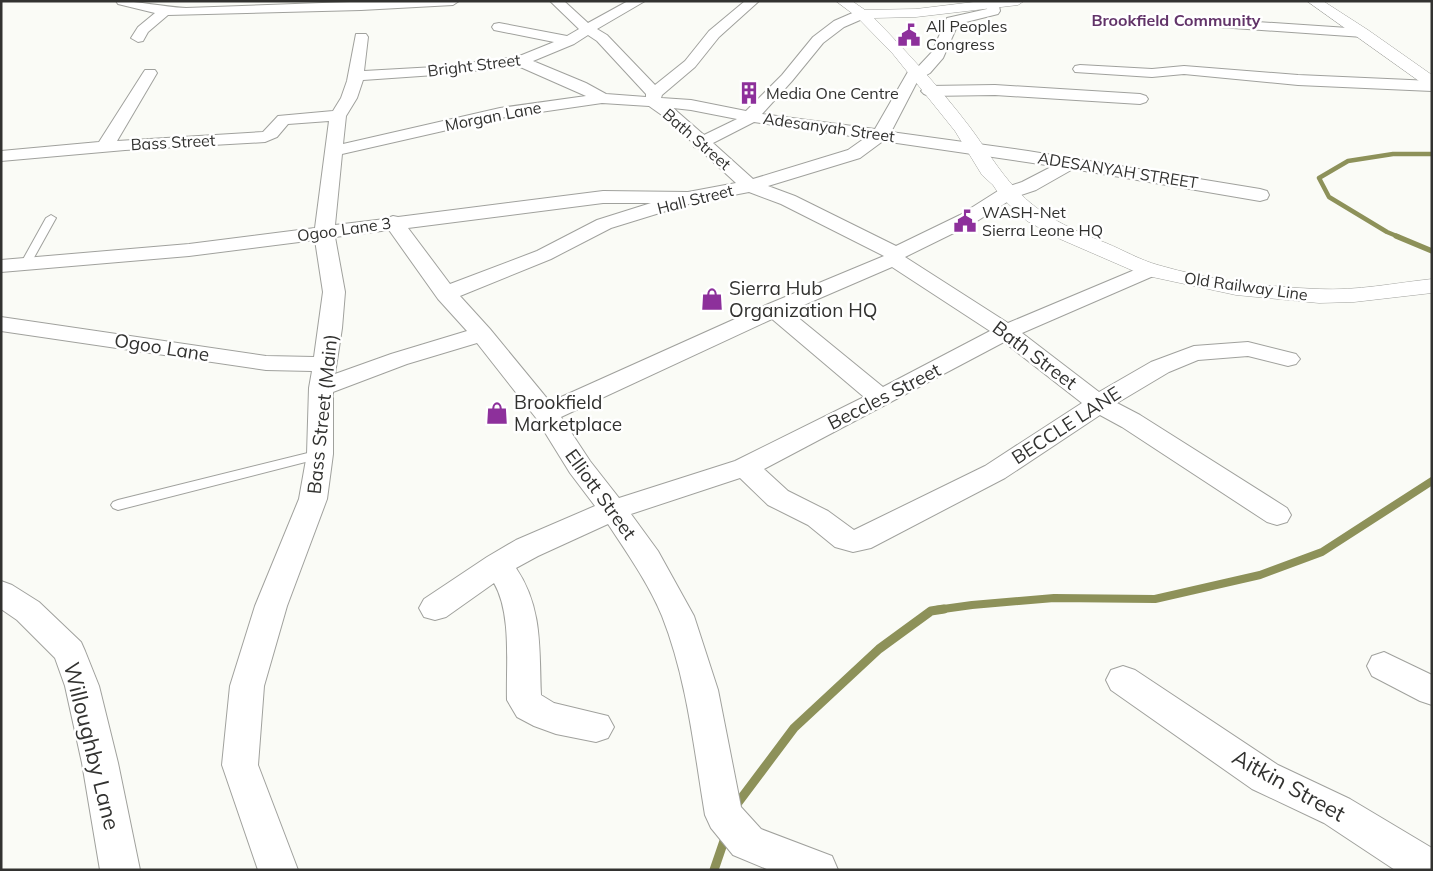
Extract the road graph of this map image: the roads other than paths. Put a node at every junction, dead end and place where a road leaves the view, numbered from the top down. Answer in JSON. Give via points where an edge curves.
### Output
{"nodes":[{"id":1,"x":122,"y":1,"type":"edge"},
{"id":2,"x":453,"y":1,"type":"edge"},
{"id":3,"x":556,"y":1,"type":"edge"},
{"id":4,"x":639,"y":1,"type":"edge"},
{"id":5,"x":753,"y":1,"type":"edge"},
{"id":6,"x":842,"y":1,"type":"edge"},
{"id":7,"x":1018,"y":1,"type":"edge"},
{"id":8,"x":1314,"y":2,"type":"edge"},
{"id":9,"x":342,"y":4,"type":"edge"},
{"id":10,"x":993,"y":4,"type":"junction"},
{"id":11,"x":165,"y":11,"type":"junction"},
{"id":12,"x":862,"y":14,"type":"junction"},
{"id":13,"x":1196,"y":22,"type":"dead end"},
{"id":14,"x":499,"y":27,"type":"dead end"},
{"id":15,"x":588,"y":29,"type":"junction"},
{"id":16,"x":1363,"y":33,"type":"junction"},
{"id":17,"x":361,"y":37,"type":"dead end"},
{"id":18,"x":138,"y":38,"type":"dead end"},
{"id":19,"x":569,"y":41,"type":"junction"},
{"id":20,"x":520,"y":61,"type":"junction"},
{"id":21,"x":1080,"y":69,"type":"dead end"},
{"id":22,"x":150,"y":73,"type":"dead end"},
{"id":23,"x":355,"y":76,"type":"junction"},
{"id":24,"x":920,"y":80,"type":"junction"},
{"id":25,"x":1432,"y":85,"type":"edge"},
{"id":26,"x":654,"y":97,"type":"junction"},
{"id":27,"x":602,"y":98,"type":"junction"},
{"id":28,"x":1140,"y":99,"type":"dead end"},
{"id":29,"x":338,"y":116,"type":"junction"},
{"id":30,"x":752,"y":116,"type":"junction"},
{"id":31,"x":880,"y":134,"type":"junction"},
{"id":32,"x":700,"y":142,"type":"junction"},
{"id":33,"x":105,"y":148,"type":"junction"},
{"id":34,"x":975,"y":148,"type":"junction"},
{"id":35,"x":334,"y":151,"type":"junction"},
{"id":36,"x":1,"y":156,"type":"edge"},
{"id":37,"x":1071,"y":163,"type":"junction"},
{"id":38,"x":750,"y":186,"type":"junction"},
{"id":39,"x":1008,"y":193,"type":"junction"},
{"id":40,"x":1260,"y":195,"type":"dead end"},
{"id":41,"x":688,"y":198,"type":"junction"},
{"id":42,"x":559,"y":203,"type":"junction"},
{"id":43,"x":51,"y":218,"type":"dead end"},
{"id":44,"x":393,"y":222,"type":"junction"},
{"id":45,"x":324,"y":232,"type":"junction"},
{"id":46,"x":586,"y":232,"type":"junction"},
{"id":47,"x":895,"y":256,"type":"junction"},
{"id":48,"x":26,"y":263,"type":"junction"},
{"id":49,"x":1,"y":266,"type":"edge"},
{"id":50,"x":1151,"y":270,"type":"junction"},
{"id":51,"x":1422,"y":287,"type":"edge"},
{"id":52,"x":446,"y":294,"type":"junction"},
{"id":53,"x":774,"y":310,"type":"junction"},
{"id":54,"x":1,"y":324,"type":"edge"},
{"id":55,"x":1006,"y":332,"type":"junction"},
{"id":56,"x":482,"y":334,"type":"junction"},
{"id":57,"x":1288,"y":359,"type":"dead end"},
{"id":58,"x":322,"y":376,"type":"junction"},
{"id":59,"x":881,"y":398,"type":"junction"},
{"id":60,"x":1099,"y":404,"type":"junction"},
{"id":61,"x":546,"y":414,"type":"junction"},
{"id":62,"x":320,"y":454,"type":"junction"},
{"id":63,"x":745,"y":467,"type":"junction"},
{"id":64,"x":118,"y":505,"type":"dead end"},
{"id":65,"x":613,"y":510,"type":"junction"},
{"id":66,"x":1277,"y":515,"type":"dead end"},
{"id":67,"x":498,"y":565,"type":"junction"},
{"id":68,"x":1,"y":594,"type":"edge"},
{"id":69,"x":435,"y":608,"type":"dead end"},
{"id":70,"x":1384,"y":666,"type":"dead end"},
{"id":71,"x":1123,"y":680,"type":"dead end"},
{"id":72,"x":1432,"y":691,"type":"edge"},
{"id":73,"x":596,"y":727,"type":"dead end"},
{"id":74,"x":120,"y":870,"type":"edge"},
{"id":75,"x":278,"y":870,"type":"edge"},
{"id":76,"x":818,"y":870,"type":"edge"},
{"id":77,"x":1431,"y":870,"type":"edge"}],
"edges":[{"from":1,"to":11,"type":"street"},
{"from":2,"to":9,"type":"street"},
{"from":3,"to":15,"type":"street","name":"Bath Street"},
{"from":4,"to":15,"type":"street","name":"Bright Street"},
{"from":5,"to":26,"type":"street","via":[[714,34],[690,64]]},
{"from":6,"to":12,"type":"street","name":"Old Railway Line"},
{"from":7,"to":10,"type":"street"},
{"from":8,"to":16,"type":"street"},
{"from":9,"to":11,"type":"street"},
{"from":10,"to":12,"type":"street","via":[[916,13]]},
{"from":10,"to":24,"type":"street","name":"Hall Street","via":[[993,11],[952,21],[936,58]]},
{"from":11,"to":18,"type":"street"},
{"from":12,"to":24,"type":"street","name":"Old Railway Line"},
{"from":12,"to":30,"type":"street","via":[[839,24],[818,40]]},
{"from":13,"to":16,"type":"street"},
{"from":14,"to":19,"type":"street"},
{"from":15,"to":19,"type":"street","name":"Bright Street"},
{"from":15,"to":26,"type":"street","name":"Bath Street","via":[[602,38]]},
{"from":16,"to":25,"type":"street"},
{"from":17,"to":23,"type":"street","name":"Bass Street (Main)"},
{"from":19,"to":20,"type":"street","name":"Bright Street"},
{"from":20,"to":23,"type":"street","name":"Bright Street"},
{"from":20,"to":27,"type":"street"},
{"from":21,"to":25,"type":"street","via":[[1152,73],[1184,70],[1298,80]]},
{"from":22,"to":33,"type":"street"},
{"from":23,"to":29,"type":"street","name":"Bass Street (Main)","via":[[349,98]]},
{"from":24,"to":28,"type":"street","via":[[1005,90]]},
{"from":24,"to":31,"type":"street","name":"Hall Street"},
{"from":24,"to":34,"type":"street","name":"Old Railway Line"},
{"from":26,"to":27,"type":"street","name":"Morgan Lane"},
{"from":26,"to":30,"type":"street","name":"Adesanyah Street"},
{"from":26,"to":32,"type":"street","name":"Bath Street"},
{"from":27,"to":35,"type":"street","name":"Morgan Lane","via":[[500,113]]},
{"from":29,"to":33,"type":"street","name":"Bass Street","via":[[280,121],[265,137]]},
{"from":29,"to":35,"type":"street","name":"Bass Street (Main)"},
{"from":30,"to":31,"type":"street","name":"Adesanyah Street"},
{"from":30,"to":32,"type":"street","via":[[724,133]]},
{"from":31,"to":34,"type":"street","name":"Adesanyah Street"},
{"from":31,"to":38,"type":"street","name":"Hall Street","via":[[854,154]]},
{"from":32,"to":38,"type":"street","name":"Bath Street"},
{"from":33,"to":36,"type":"street","name":"Bass Street"},
{"from":34,"to":37,"type":"street","name":"ADESANYAH STREET"},
{"from":34,"to":39,"type":"street","name":"Old Railway Line","via":[[989,172],[1000,180]]},
{"from":35,"to":45,"type":"street","name":"Bass Street (Main)"},
{"from":37,"to":39,"type":"street","via":[[1029,186]]},
{"from":37,"to":40,"type":"street","name":"ADESANYAH STREET"},
{"from":38,"to":41,"type":"street","name":"Hall Street"},
{"from":38,"to":47,"type":"street","name":"Bath Street","via":[[788,200]]},
{"from":39,"to":47,"type":"street"},
{"from":39,"to":50,"type":"street","name":"Old Railway Line","via":[[1051,227]]},
{"from":41,"to":42,"type":"street","name":"Ogoo Lane 3","via":[[603,197]]},
{"from":41,"to":46,"type":"street","name":"Hall Street"},
{"from":42,"to":44,"type":"street","name":"Ogoo Lane 3"},
{"from":42,"to":46,"type":"street"},
{"from":43,"to":48,"type":"lane"},
{"from":44,"to":45,"type":"street","name":"Ogoo Lane 3"},
{"from":44,"to":52,"type":"street","name":"Elliott Street"},
{"from":45,"to":48,"type":"street","name":"Ogoo Lane 3","via":[[189,250]]},
{"from":45,"to":58,"type":"street","name":"Bass Street (Main)","via":[[334,292]]},
{"from":46,"to":52,"type":"street","name":"Hall Street","via":[[544,255]]},
{"from":47,"to":53,"type":"street"},
{"from":47,"to":55,"type":"street","name":"Bath Street"},
{"from":48,"to":49,"type":"street","name":"Ogoo Lane 3"},
{"from":50,"to":51,"type":"street","name":"Old Railway Line","via":[[1236,288],[1319,296]]},
{"from":50,"to":55,"type":"street","name":"Beccles Street"},
{"from":52,"to":56,"type":"street","name":"Elliott Street"},
{"from":53,"to":59,"type":"street"},
{"from":53,"to":61,"type":"street"},
{"from":54,"to":58,"type":"street","name":"Ogoo Lane","via":[[256,362]]},
{"from":55,"to":59,"type":"street","name":"Beccles Street"},
{"from":55,"to":60,"type":"street","name":"Bath Street"},
{"from":56,"to":58,"type":"street","via":[[399,359]]},
{"from":56,"to":61,"type":"street","name":"Elliott Street"},
{"from":57,"to":60,"type":"street","name":"BECCLE LANE","via":[[1248,349],[1194,353],[1160,367]]},
{"from":58,"to":62,"type":"street","name":"Bass Street (Main)"},
{"from":59,"to":63,"type":"street","name":"Beccles Street"},
{"from":60,"to":63,"type":"street","name":"BECCLE LANE","via":[[995,472],[853,542],[818,518],[778,498]]},
{"from":60,"to":66,"type":"street","name":"Bath Street","via":[[1131,421]]},
{"from":61,"to":65,"type":"street","name":"Elliott Street"},
{"from":62,"to":64,"type":"lane"},
{"from":62,"to":75,"type":"street","name":"Bass Street (Main)","via":[[313,499],[271,606],[247,686],[240,765]]},
{"from":63,"to":65,"type":"street","name":"Beccles Street"},
{"from":65,"to":67,"type":"street","name":"Beccles Street","via":[[527,548]]},
{"from":65,"to":76,"type":"street","name":"Elliott Street","via":[[647,560],[678,616],[701,690],[736,828]]},
{"from":67,"to":69,"type":"street","name":"Beccles Street"},
{"from":67,"to":73,"type":"street","via":[[514,590],[522,624],[524,700],[538,714]]},
{"from":68,"to":74,"type":"street","name":"Willoughby Lane","via":[[28,611],[69,651],[82,686],[100,763]]},
{"from":70,"to":72,"type":"street"},
{"from":71,"to":77,"type":"street","name":"Aitkin Street","via":[[1265,777],[1337,811]]}]}
